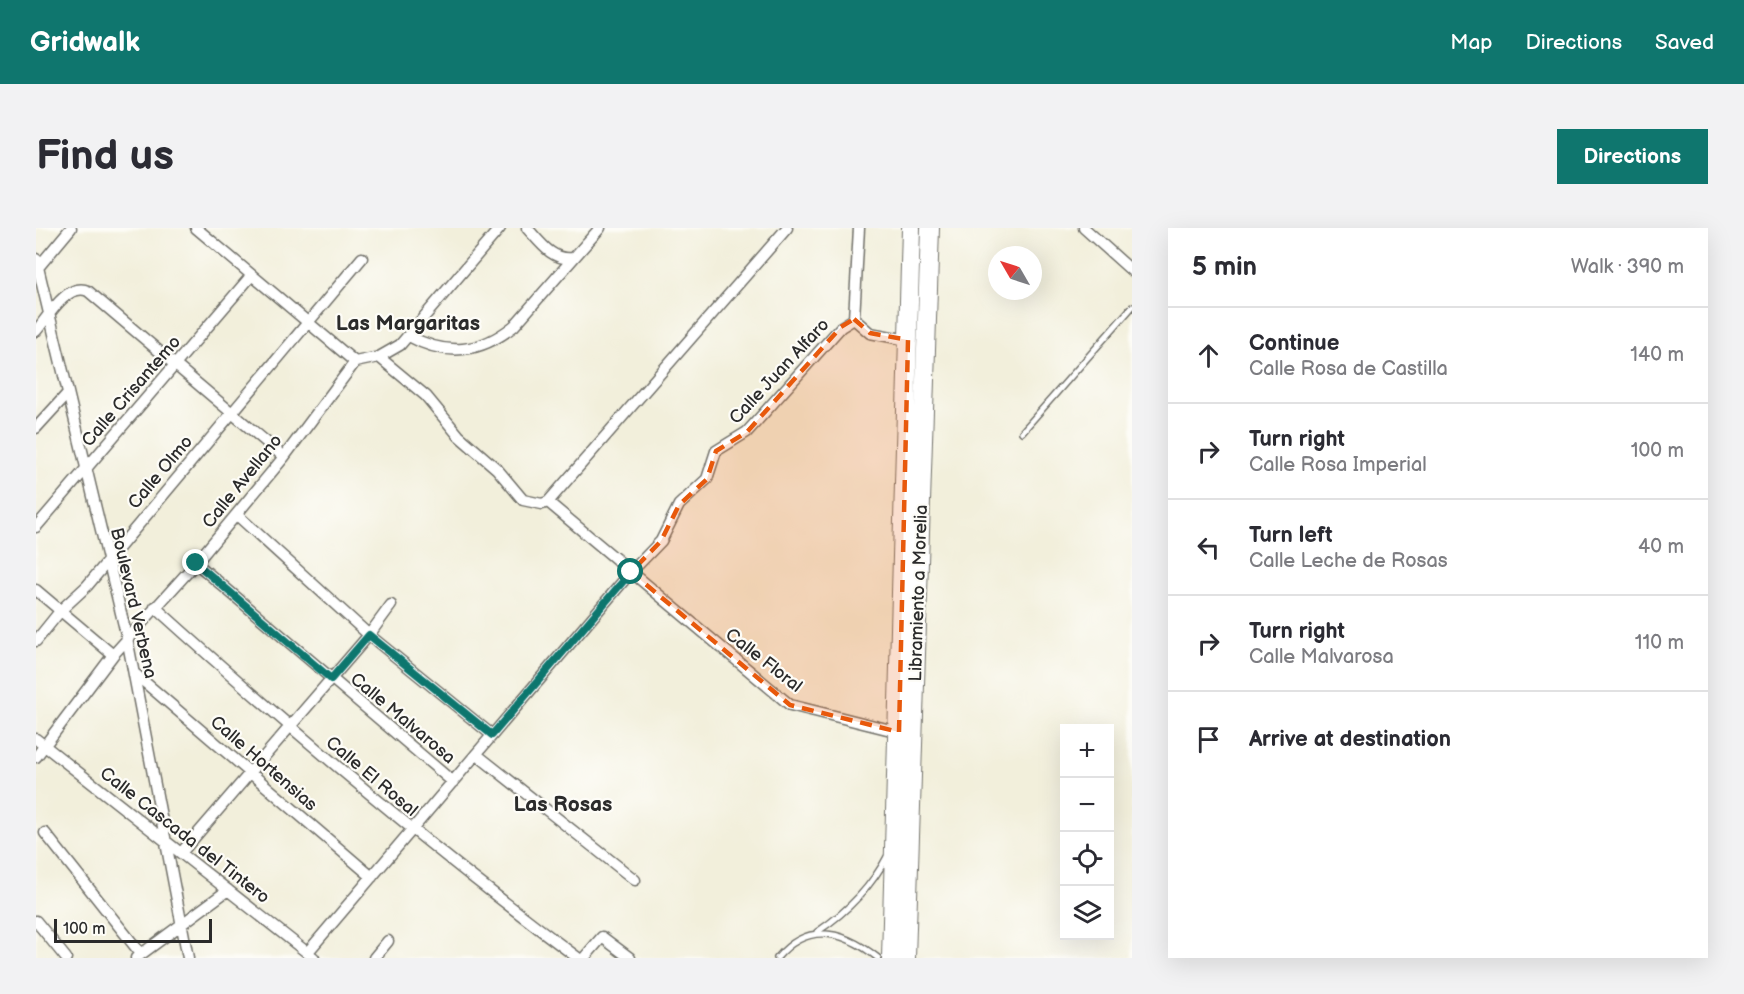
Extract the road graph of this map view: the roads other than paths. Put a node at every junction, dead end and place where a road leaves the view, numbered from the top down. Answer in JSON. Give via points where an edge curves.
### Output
{"nodes":[{"id":1,"x":71,"y":228,"type":"edge"},
{"id":2,"x":500,"y":228,"type":"edge"},
{"id":3,"x":527,"y":228,"type":"edge"},
{"id":4,"x":600,"y":228,"type":"edge"},
{"id":5,"x":788,"y":228,"type":"edge"},
{"id":6,"x":860,"y":228,"type":"edge"},
{"id":7,"x":911,"y":228,"type":"edge"},
{"id":8,"x":930,"y":228,"type":"edge"},
{"id":9,"x":1084,"y":228,"type":"edge"},
{"id":10,"x":196,"y":229,"type":"edge"},
{"id":11,"x":362,"y":258,"type":"dead end"},
{"id":12,"x":573,"y":258,"type":"junction"},
{"id":13,"x":37,"y":266,"type":"edge"},
{"id":14,"x":1132,"y":271,"type":"edge"},
{"id":15,"x":251,"y":276,"type":"junction"},
{"id":16,"x":1132,"y":307,"type":"edge"},
{"id":17,"x":50,"y":316,"type":"junction"},
{"id":18,"x":854,"y":319,"type":"junction"},
{"id":19,"x":307,"y":322,"type":"junction"},
{"id":20,"x":36,"y":331,"type":"edge"},
{"id":21,"x":409,"y":336,"type":"junction"},
{"id":22,"x":909,"y":340,"type":"junction"},
{"id":23,"x":379,"y":357,"type":"junction"},
{"id":24,"x":355,"y":362,"type":"junction"},
{"id":25,"x":175,"y":365,"type":"junction"},
{"id":26,"x":68,"y":393,"type":"junction"},
{"id":27,"x":232,"y":413,"type":"junction"},
{"id":28,"x":36,"y":429,"type":"edge"},
{"id":29,"x":1022,"y":432,"type":"dead end"},
{"id":30,"x":284,"y":458,"type":"junction"},
{"id":31,"x":86,"y":469,"type":"junction"},
{"id":32,"x":548,"y":502,"type":"junction"},
{"id":33,"x":237,"y":515,"type":"junction"},
{"id":34,"x":36,"y":527,"type":"edge"},
{"id":35,"x":107,"y":559,"type":"junction"},
{"id":36,"x":196,"y":563,"type":"junction"},
{"id":37,"x":631,"y":572,"type":"junction"},
{"id":38,"x":36,"y":590,"type":"edge"},
{"id":39,"x":391,"y":605,"type":"dead end"},
{"id":40,"x":155,"y":607,"type":"junction"},
{"id":41,"x":61,"y":610,"type":"junction"},
{"id":42,"x":369,"y":635,"type":"junction"},
{"id":43,"x":128,"y":638,"type":"junction"},
{"id":44,"x":36,"y":641,"type":"edge"},
{"id":45,"x":113,"y":656,"type":"junction"},
{"id":46,"x":134,"y":674,"type":"junction"},
{"id":47,"x":331,"y":679,"type":"junction"},
{"id":48,"x":289,"y":728,"type":"junction"},
{"id":49,"x":899,"y":732,"type":"junction"},
{"id":50,"x":492,"y":735,"type":"junction"},
{"id":51,"x":41,"y":742,"type":"edge"},
{"id":52,"x":476,"y":754,"type":"junction"},
{"id":53,"x":36,"y":757,"type":"edge"},
{"id":54,"x":250,"y":773,"type":"junction"},
{"id":55,"x":453,"y":782,"type":"junction"},
{"id":56,"x":411,"y":831,"type":"junction"},
{"id":57,"x":45,"y":833,"type":"dead end"},
{"id":58,"x":165,"y":841,"type":"junction"},
{"id":59,"x":893,"y":845,"type":"junction"},
{"id":60,"x":181,"y":853,"type":"junction"},
{"id":61,"x":372,"y":877,"type":"junction"},
{"id":62,"x":635,"y":880,"type":"dead end"},
{"id":63,"x":228,"y":890,"type":"junction"},
{"id":64,"x":36,"y":921,"type":"edge"},
{"id":65,"x":181,"y":924,"type":"junction"},
{"id":66,"x":817,"y":932,"type":"junction"},
{"id":67,"x":388,"y":940,"type":"dead end"},
{"id":68,"x":139,"y":956,"type":"edge"},
{"id":69,"x":311,"y":956,"type":"edge"},
{"id":70,"x":66,"y":958,"type":"edge"},
{"id":71,"x":188,"y":958,"type":"edge"},
{"id":72,"x":374,"y":958,"type":"edge"},
{"id":73,"x":578,"y":958,"type":"edge"},
{"id":74,"x":584,"y":958,"type":"edge"},
{"id":75,"x":630,"y":958,"type":"edge"},
{"id":76,"x":777,"y":958,"type":"edge"},
{"id":77,"x":878,"y":958,"type":"edge"},
{"id":78,"x":891,"y":958,"type":"edge"},
{"id":79,"x":906,"y":958,"type":"edge"}],
"edges":[{"from":1,"to":13,"type":"street"},
{"from":2,"to":21,"type":"street"},
{"from":3,"to":12,"type":"street","via":[[552,254]]},
{"from":4,"to":12,"type":"street"},
{"from":5,"to":32,"type":"street"},
{"from":6,"to":18,"type":"street","name":"Calle Juan Alfaro"},
{"from":7,"to":22,"type":"highway","name":"Libramiento a Morelia"},
{"from":8,"to":79,"type":"highway","name":"Libramiento a Morelia"},
{"from":9,"to":14,"type":"street"},
{"from":10,"to":15,"type":"street"},
{"from":11,"to":19,"type":"street","name":"Calle Olmo"},
{"from":12,"to":21,"type":"street","via":[[514,326],[482,347],[444,350]]},
{"from":13,"to":17,"type":"street","name":"Boulevard Verbena"},
{"from":15,"to":19,"type":"street"},
{"from":15,"to":25,"type":"street","name":"Calle Crisantemo"},
{"from":16,"to":29,"type":"lane"},
{"from":17,"to":20,"type":"street"},
{"from":17,"to":25,"type":"street","via":[[71,291],[88,291]]},
{"from":17,"to":26,"type":"street","name":"Boulevard Verbena"},
{"from":18,"to":22,"type":"street","via":[[870,333]]},
{"from":18,"to":37,"type":"street","name":"Calle Juan Alfaro","via":[[841,327],[747,432],[716,451],[707,479],[679,505],[661,541]]},
{"from":19,"to":24,"type":"street"},
{"from":19,"to":27,"type":"street","name":"Calle Olmo"},
{"from":21,"to":23,"type":"street"},
{"from":22,"to":49,"type":"highway","name":"Libramiento a Morelia"},
{"from":23,"to":24,"type":"street"},
{"from":23,"to":32,"type":"street","via":[[426,396],[459,436],[523,500]]},
{"from":24,"to":30,"type":"street","name":"Calle Avellano"},
{"from":25,"to":27,"type":"street"},
{"from":25,"to":31,"type":"street","name":"Calle Crisantemo"},
{"from":26,"to":28,"type":"street"},
{"from":26,"to":31,"type":"street","name":"Boulevard Verbena"},
{"from":27,"to":30,"type":"street"},
{"from":27,"to":35,"type":"street","name":"Calle Olmo"},
{"from":30,"to":33,"type":"street","name":"Calle Avellano"},
{"from":31,"to":34,"type":"street","name":"Calle Crisantemo"},
{"from":31,"to":35,"type":"street","name":"Boulevard Verbena"},
{"from":32,"to":37,"type":"street","name":"Calle Floral"},
{"from":33,"to":36,"type":"street","name":"Calle Avellano"},
{"from":33,"to":42,"type":"street"},
{"from":35,"to":41,"type":"street","name":"Calle Olmo","via":[[87,586]]},
{"from":35,"to":43,"type":"street","name":"Boulevard Verbena"},
{"from":36,"to":40,"type":"street","name":"Calle Avellano"},
{"from":36,"to":47,"type":"street","name":"Calle Malvarosa"},
{"from":37,"to":49,"type":"street","name":"Calle Floral","via":[[790,705]]},
{"from":37,"to":50,"type":"street","name":"Calle Juan Alfaro"},
{"from":38,"to":41,"type":"street"},
{"from":39,"to":42,"type":"street"},
{"from":40,"to":43,"type":"street","name":"Calle Avellano"},
{"from":40,"to":48,"type":"street","name":"Calle El Rosal"},
{"from":41,"to":44,"type":"street","name":"Calle Olmo"},
{"from":41,"to":45,"type":"street"},
{"from":42,"to":47,"type":"street"},
{"from":42,"to":50,"type":"street"},
{"from":43,"to":45,"type":"street","name":"Calle Avellano"},
{"from":43,"to":46,"type":"street","name":"Boulevard Verbena"},
{"from":45,"to":51,"type":"street","name":"Calle Avellano"},
{"from":46,"to":54,"type":"street","name":"Calle Hortensias"},
{"from":46,"to":58,"type":"street","name":"Boulevard Verbena"},
{"from":47,"to":48,"type":"street"},
{"from":47,"to":55,"type":"street","name":"Calle Malvarosa"},
{"from":48,"to":54,"type":"street"},
{"from":48,"to":56,"type":"street","name":"Calle El Rosal"},
{"from":49,"to":59,"type":"highway","name":"Libramiento a Morelia"},
{"from":50,"to":52,"type":"street","name":"Calle Juan Alfaro"},
{"from":51,"to":53,"type":"street","name":"Calle Avellano"},
{"from":51,"to":58,"type":"street","name":"Calle Cascada del Tintero"},
{"from":52,"to":55,"type":"street","name":"Calle Juan Alfaro"},
{"from":52,"to":62,"type":"street"},
{"from":54,"to":60,"type":"street"},
{"from":54,"to":61,"type":"street","name":"Calle Hortensias"},
{"from":55,"to":56,"type":"street","name":"Calle Juan Alfaro"},
{"from":56,"to":61,"type":"street","name":"Calle Juan Alfaro"},
{"from":56,"to":73,"type":"street","name":"Calle El Rosal"},
{"from":57,"to":68,"type":"street"},
{"from":58,"to":60,"type":"street","name":"Calle Cascada del Tintero"},
{"from":58,"to":65,"type":"street","name":"Boulevard Verbena"},
{"from":59,"to":66,"type":"lane","via":[[869,886],[837,919]]},
{"from":59,"to":78,"type":"highway","name":"Libramiento a Morelia"},
{"from":60,"to":63,"type":"street","name":"Calle Cascada del Tintero"},
{"from":61,"to":69,"type":"street","name":"Calle Juan Alfaro"},
{"from":63,"to":65,"type":"street"},
{"from":63,"to":69,"type":"street","name":"Calle Cascada del Tintero"},
{"from":64,"to":70,"type":"street"},
{"from":65,"to":68,"type":"street"},
{"from":65,"to":71,"type":"street","name":"Boulevard Verbena"},
{"from":66,"to":76,"type":"lane","via":[[787,945]]},
{"from":66,"to":77,"type":"lane","via":[[846,938]]},
{"from":67,"to":72,"type":"street"},
{"from":74,"to":75,"type":"street","via":[[602,937]]}]}
